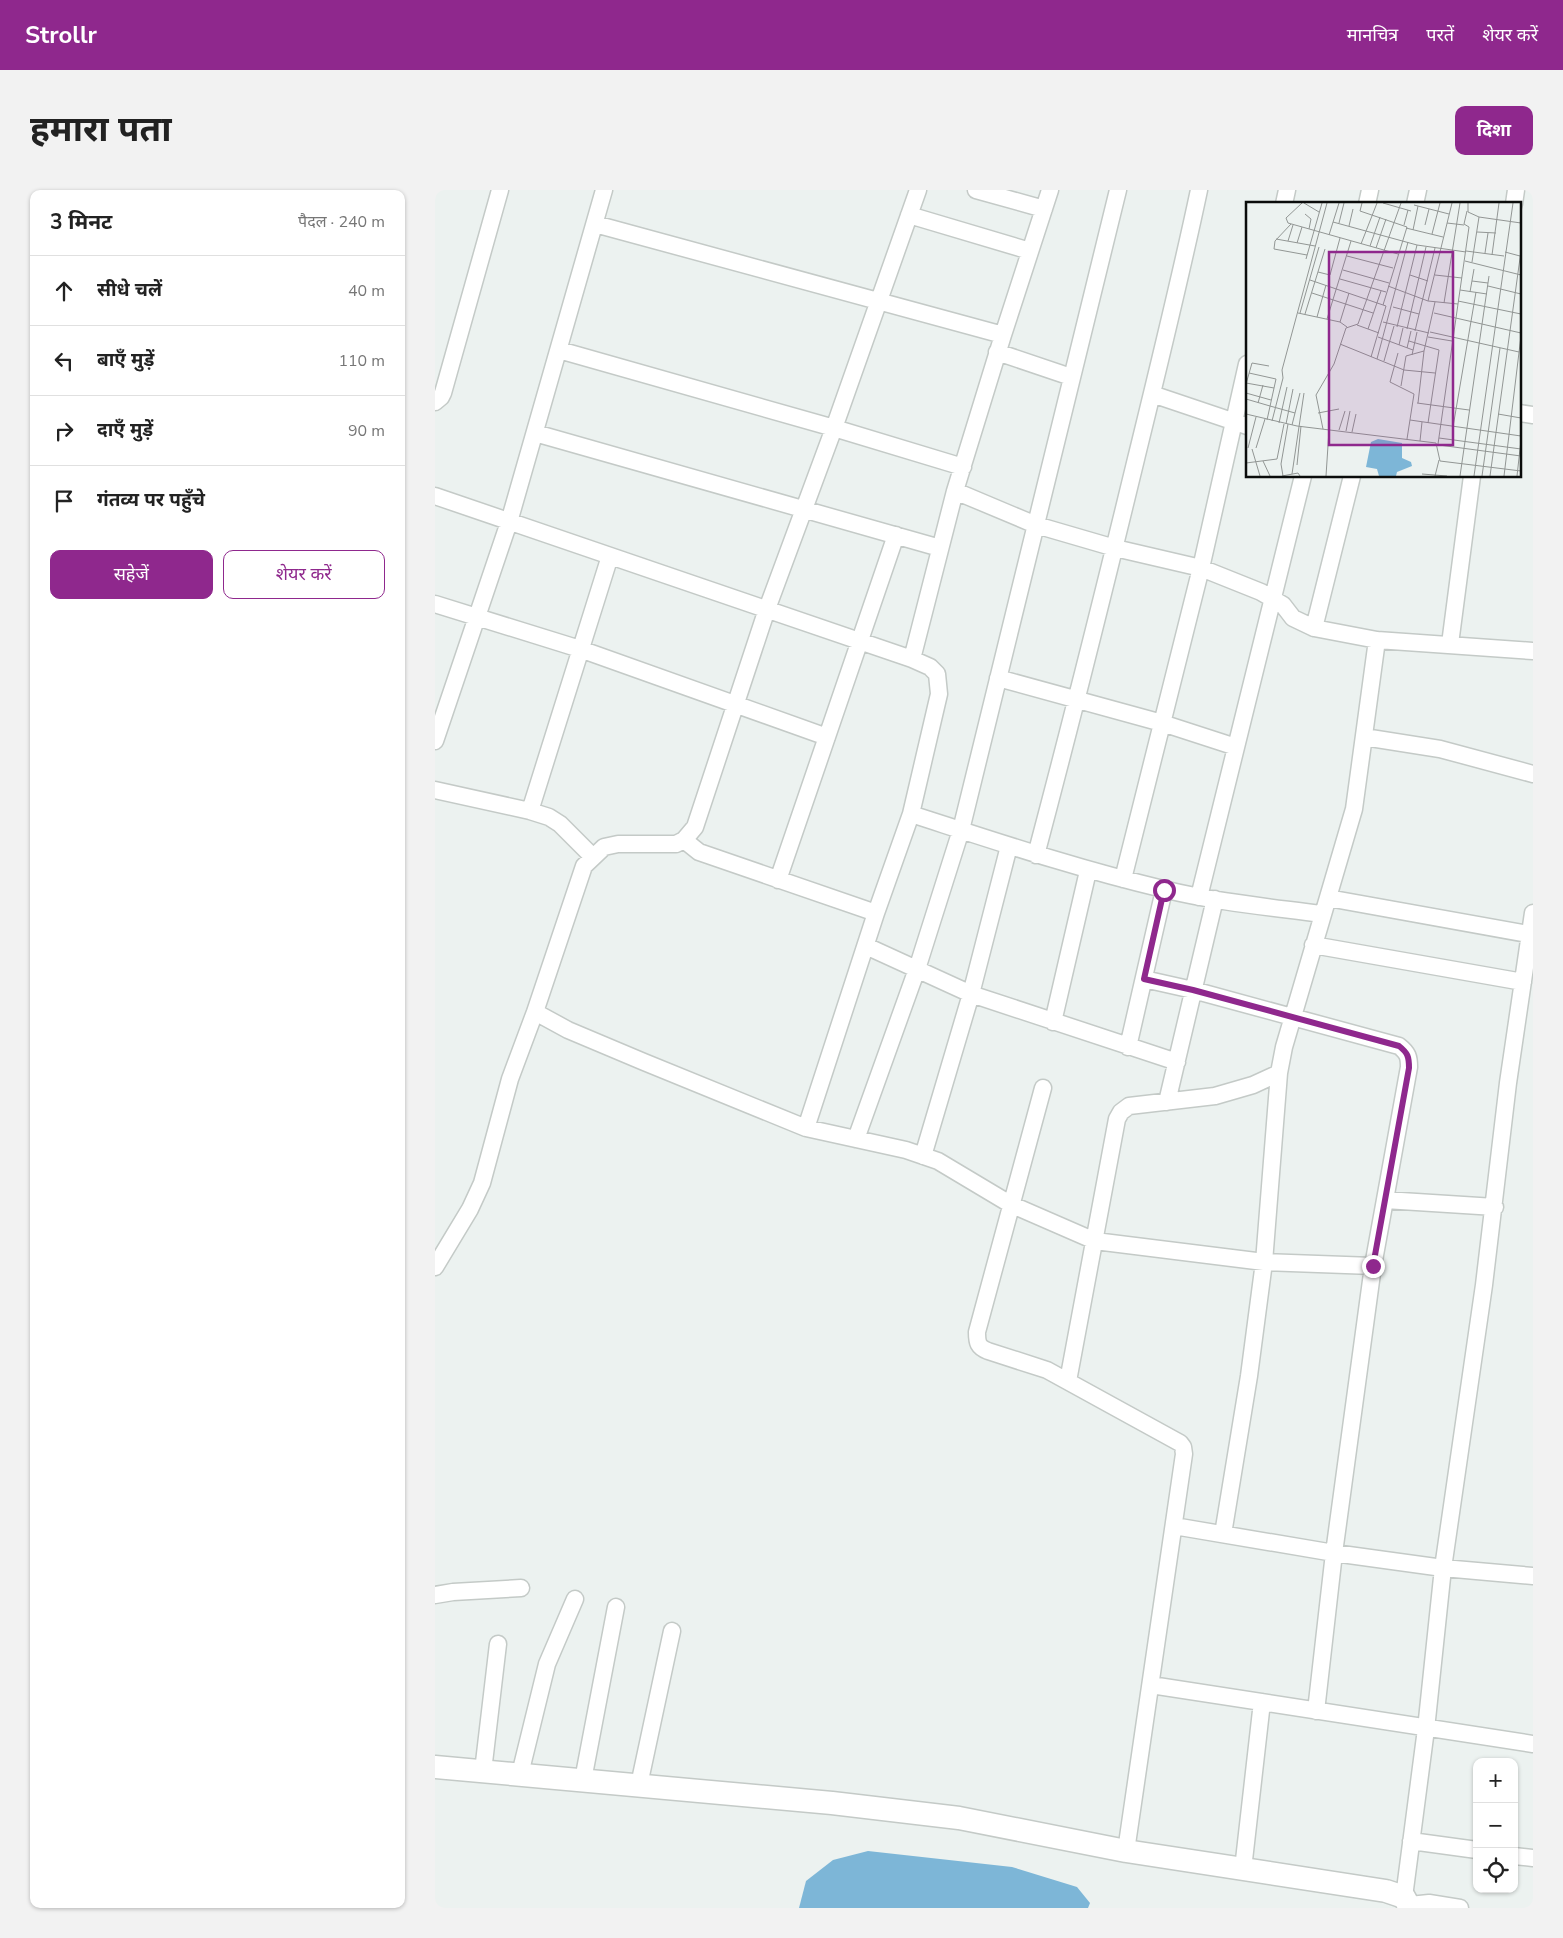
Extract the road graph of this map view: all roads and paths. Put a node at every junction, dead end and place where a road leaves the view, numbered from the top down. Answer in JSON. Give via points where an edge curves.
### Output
{"nodes":[{"id":1,"x":500,"y":190,"type":"edge"},
{"id":2,"x":604,"y":190,"type":"edge"},
{"id":3,"x":918,"y":190,"type":"edge"},
{"id":4,"x":976,"y":190,"type":"edge"},
{"id":5,"x":1050,"y":190,"type":"edge"},
{"id":6,"x":1118,"y":190,"type":"edge"},
{"id":7,"x":1199,"y":190,"type":"edge"},
{"id":8,"x":1044,"y":209,"type":"junction"},
{"id":9,"x":909,"y":215,"type":"junction"},
{"id":10,"x":595,"y":224,"type":"junction"},
{"id":11,"x":1030,"y":251,"type":"junction"},
{"id":12,"x":879,"y":301,"type":"junction"},
{"id":13,"x":1003,"y":335,"type":"junction"},
{"id":14,"x":559,"y":350,"type":"junction"},
{"id":15,"x":997,"y":352,"type":"junction"},
{"id":16,"x":1246,"y":373,"type":"edge"},
{"id":17,"x":1071,"y":377,"type":"junction"},
{"id":18,"x":1152,"y":394,"type":"junction"},
{"id":19,"x":435,"y":402,"type":"edge"},
{"id":20,"x":1240,"y":424,"type":"edge"},
{"id":21,"x":834,"y":428,"type":"junction"},
{"id":22,"x":535,"y":433,"type":"junction"},
{"id":23,"x":963,"y":467,"type":"junction"},
{"id":24,"x":1303,"y":478,"type":"edge"},
{"id":25,"x":1352,"y":478,"type":"edge"},
{"id":26,"x":1472,"y":478,"type":"edge"},
{"id":27,"x":955,"y":491,"type":"junction"},
{"id":28,"x":435,"y":496,"type":"edge"},
{"id":29,"x":803,"y":509,"type":"junction"},
{"id":30,"x":509,"y":522,"type":"junction"},
{"id":31,"x":1036,"y":524,"type":"junction"},
{"id":32,"x":896,"y":535,"type":"junction"},
{"id":33,"x":941,"y":548,"type":"junction"},
{"id":34,"x":1115,"y":548,"type":"junction"},
{"id":35,"x":610,"y":556,"type":"junction"},
{"id":36,"x":1201,"y":568,"type":"junction"},
{"id":37,"x":1273,"y":598,"type":"junction"},
{"id":38,"x":435,"y":604,"type":"edge"},
{"id":39,"x":767,"y":609,"type":"junction"},
{"id":40,"x":477,"y":617,"type":"junction"},
{"id":41,"x":1314,"y":628,"type":"junction"},
{"id":42,"x":1377,"y":640,"type":"junction"},
{"id":43,"x":860,"y":641,"type":"junction"},
{"id":44,"x":1450,"y":644,"type":"junction"},
{"id":45,"x":581,"y":649,"type":"junction"},
{"id":46,"x":1533,"y":651,"type":"edge"},
{"id":47,"x":912,"y":659,"type":"junction"},
{"id":48,"x":998,"y":678,"type":"junction"},
{"id":49,"x":1077,"y":699,"type":"junction"},
{"id":50,"x":735,"y":704,"type":"junction"},
{"id":51,"x":1162,"y":723,"type":"junction"},
{"id":52,"x":827,"y":737,"type":"junction"},
{"id":53,"x":1364,"y":737,"type":"junction"},
{"id":54,"x":435,"y":741,"type":"edge"},
{"id":55,"x":1236,"y":746,"type":"junction"},
{"id":56,"x":1533,"y":774,"type":"edge"},
{"id":57,"x":435,"y":790,"type":"edge"},
{"id":58,"x":530,"y":811,"type":"junction"},
{"id":59,"x":911,"y":814,"type":"junction"},
{"id":60,"x":961,"y":830,"type":"junction"},
{"id":61,"x":684,"y":840,"type":"junction"},
{"id":62,"x":1009,"y":846,"type":"junction"},
{"id":63,"x":1036,"y":855,"type":"junction"},
{"id":64,"x":592,"y":856,"type":"junction"},
{"id":65,"x":1088,"y":871,"type":"junction"},
{"id":66,"x":1123,"y":879,"type":"junction"},
{"id":67,"x":778,"y":880,"type":"junction"},
{"id":68,"x":1164,"y":890,"type":"junction"},
{"id":69,"x":1207,"y":898,"type":"junction"},
{"id":70,"x":1328,"y":898,"type":"junction"},
{"id":71,"x":876,"y":913,"type":"junction"},
{"id":72,"x":1533,"y":913,"type":"edge"},
{"id":73,"x":1321,"y":914,"type":"junction"},
{"id":74,"x":1532,"y":935,"type":"edge"},
{"id":75,"x":1313,"y":945,"type":"junction"},
{"id":76,"x":866,"y":946,"type":"junction"},
{"id":77,"x":917,"y":969,"type":"junction"},
{"id":78,"x":1144,"y":979,"type":"junction"},
{"id":79,"x":1523,"y":982,"type":"junction"},
{"id":80,"x":1193,"y":990,"type":"junction"},
{"id":81,"x":971,"y":994,"type":"junction"},
{"id":82,"x":535,"y":1012,"type":"junction"},
{"id":83,"x":1294,"y":1017,"type":"junction"},
{"id":84,"x":1053,"y":1022,"type":"junction"},
{"id":85,"x":1128,"y":1047,"type":"junction"},
{"id":86,"x":1177,"y":1062,"type":"junction"},
{"id":87,"x":1279,"y":1073,"type":"junction"},
{"id":88,"x":1043,"y":1088,"type":"dead end"},
{"id":89,"x":1167,"y":1102,"type":"junction"},
{"id":90,"x":806,"y":1128,"type":"junction"},
{"id":91,"x":856,"y":1139,"type":"junction"},
{"id":92,"x":923,"y":1156,"type":"junction"},
{"id":93,"x":1385,"y":1200,"type":"junction"},
{"id":94,"x":1010,"y":1204,"type":"junction"},
{"id":95,"x":1495,"y":1207,"type":"junction"},
{"id":96,"x":1095,"y":1241,"type":"junction"},
{"id":97,"x":1264,"y":1262,"type":"junction"},
{"id":98,"x":1373,"y":1266,"type":"junction"},
{"id":99,"x":435,"y":1267,"type":"edge"},
{"id":100,"x":1069,"y":1381,"type":"junction"},
{"id":101,"x":1174,"y":1526,"type":"junction"},
{"id":102,"x":1223,"y":1534,"type":"junction"},
{"id":103,"x":1334,"y":1553,"type":"junction"},
{"id":104,"x":1443,"y":1568,"type":"junction"},
{"id":105,"x":1533,"y":1576,"type":"edge"},
{"id":106,"x":521,"y":1588,"type":"dead end"},
{"id":107,"x":435,"y":1595,"type":"edge"},
{"id":108,"x":575,"y":1599,"type":"dead end"},
{"id":109,"x":616,"y":1607,"type":"dead end"},
{"id":110,"x":672,"y":1631,"type":"dead end"},
{"id":111,"x":498,"y":1644,"type":"dead end"},
{"id":112,"x":1151,"y":1685,"type":"junction"},
{"id":113,"x":1262,"y":1702,"type":"junction"},
{"id":114,"x":1316,"y":1710,"type":"junction"},
{"id":115,"x":1426,"y":1729,"type":"junction"},
{"id":116,"x":1533,"y":1744,"type":"edge"},
{"id":117,"x":435,"y":1767,"type":"edge"},
{"id":118,"x":483,"y":1771,"type":"junction"},
{"id":119,"x":520,"y":1774,"type":"junction"},
{"id":120,"x":583,"y":1780,"type":"junction"},
{"id":121,"x":639,"y":1785,"type":"junction"},
{"id":122,"x":1411,"y":1841,"type":"junction"},
{"id":123,"x":1473,"y":1849,"type":"edge"},
{"id":124,"x":1126,"y":1851,"type":"junction"},
{"id":125,"x":1518,"y":1856,"type":"edge"},
{"id":126,"x":1533,"y":1858,"type":"edge"},
{"id":127,"x":1243,"y":1869,"type":"junction"},
{"id":128,"x":1408,"y":1903,"type":"edge"},
{"id":129,"x":1460,"y":1908,"type":"edge"}],
"edges":[{"from":1,"to":19,"type":"street","via":[[443,393]]},
{"from":2,"to":10,"type":"street"},
{"from":3,"to":9,"type":"street"},
{"from":4,"to":8,"type":"street"},
{"from":5,"to":8,"type":"street"},
{"from":6,"to":17,"type":"street"},
{"from":7,"to":18,"type":"street"},
{"from":8,"to":11,"type":"street"},
{"from":9,"to":11,"type":"street"},
{"from":9,"to":12,"type":"street"},
{"from":10,"to":12,"type":"street"},
{"from":10,"to":14,"type":"street"},
{"from":11,"to":13,"type":"street"},
{"from":12,"to":13,"type":"street"},
{"from":12,"to":21,"type":"street"},
{"from":13,"to":15,"type":"street"},
{"from":14,"to":21,"type":"street"},
{"from":14,"to":22,"type":"street"},
{"from":15,"to":17,"type":"street"},
{"from":15,"to":23,"type":"street"},
{"from":16,"to":20,"type":"street"},
{"from":17,"to":31,"type":"street"},
{"from":18,"to":20,"type":"street"},
{"from":18,"to":34,"type":"street"},
{"from":20,"to":36,"type":"street"},
{"from":21,"to":23,"type":"street"},
{"from":21,"to":29,"type":"street"},
{"from":22,"to":29,"type":"street"},
{"from":22,"to":30,"type":"street"},
{"from":23,"to":27,"type":"street"},
{"from":24,"to":37,"type":"street"},
{"from":25,"to":41,"type":"street"},
{"from":26,"to":44,"type":"street"},
{"from":27,"to":31,"type":"street"},
{"from":27,"to":33,"type":"street"},
{"from":28,"to":30,"type":"street"},
{"from":29,"to":32,"type":"street"},
{"from":29,"to":39,"type":"street"},
{"from":30,"to":35,"type":"street"},
{"from":30,"to":40,"type":"street"},
{"from":31,"to":34,"type":"street"},
{"from":31,"to":48,"type":"street"},
{"from":32,"to":33,"type":"street"},
{"from":32,"to":43,"type":"street"},
{"from":33,"to":47,"type":"street"},
{"from":34,"to":36,"type":"street"},
{"from":34,"to":49,"type":"street"},
{"from":35,"to":39,"type":"street"},
{"from":35,"to":45,"type":"street"},
{"from":36,"to":37,"type":"street"},
{"from":36,"to":51,"type":"street"},
{"from":37,"to":41,"type":"street","via":[[1293,618]]},
{"from":37,"to":55,"type":"street"},
{"from":38,"to":40,"type":"street"},
{"from":39,"to":43,"type":"street"},
{"from":39,"to":50,"type":"street"},
{"from":40,"to":45,"type":"street"},
{"from":40,"to":54,"type":"street"},
{"from":41,"to":42,"type":"street"},
{"from":42,"to":44,"type":"street"},
{"from":42,"to":53,"type":"street"},
{"from":43,"to":47,"type":"street"},
{"from":43,"to":52,"type":"street"},
{"from":44,"to":46,"type":"street"},
{"from":45,"to":50,"type":"street"},
{"from":45,"to":58,"type":"street"},
{"from":47,"to":59,"type":"street","via":[[937,674],[939,694]]},
{"from":48,"to":49,"type":"street"},
{"from":48,"to":60,"type":"street"},
{"from":49,"to":51,"type":"street"},
{"from":49,"to":63,"type":"street"},
{"from":50,"to":52,"type":"street"},
{"from":50,"to":61,"type":"street","via":[[695,827]]},
{"from":51,"to":55,"type":"street"},
{"from":51,"to":66,"type":"street"},
{"from":52,"to":67,"type":"street"},
{"from":53,"to":56,"type":"street","via":[[1439,749]]},
{"from":53,"to":70,"type":"street","via":[[1354,809]]},
{"from":55,"to":69,"type":"street"},
{"from":57,"to":58,"type":"street"},
{"from":58,"to":64,"type":"street","via":[[559,824]]},
{"from":59,"to":60,"type":"street"},
{"from":59,"to":71,"type":"street"},
{"from":60,"to":62,"type":"street"},
{"from":60,"to":77,"type":"street"},
{"from":61,"to":64,"type":"street","via":[[665,845],[618,844],[605,847]]},
{"from":61,"to":67,"type":"street","via":[[699,852]]},
{"from":62,"to":63,"type":"street"},
{"from":62,"to":81,"type":"street"},
{"from":63,"to":65,"type":"street"},
{"from":64,"to":82,"type":"street","via":[[584,866]]},
{"from":65,"to":66,"type":"street"},
{"from":65,"to":84,"type":"street"},
{"from":66,"to":68,"type":"street"},
{"from":67,"to":71,"type":"street"},
{"from":68,"to":69,"type":"street"},
{"from":68,"to":78,"type":"street"},
{"from":69,"to":73,"type":"street"},
{"from":69,"to":80,"type":"street"},
{"from":70,"to":73,"type":"street"},
{"from":70,"to":74,"type":"street"},
{"from":71,"to":76,"type":"street"},
{"from":72,"to":74,"type":"street"},
{"from":73,"to":75,"type":"street"},
{"from":74,"to":79,"type":"street"},
{"from":75,"to":79,"type":"street"},
{"from":75,"to":83,"type":"street"},
{"from":76,"to":77,"type":"street"},
{"from":76,"to":90,"type":"street"},
{"from":77,"to":81,"type":"street"},
{"from":77,"to":91,"type":"street"},
{"from":78,"to":80,"type":"street"},
{"from":78,"to":85,"type":"street"},
{"from":79,"to":95,"type":"street"},
{"from":80,"to":83,"type":"street"},
{"from":80,"to":86,"type":"street"},
{"from":81,"to":84,"type":"street"},
{"from":81,"to":92,"type":"street"},
{"from":82,"to":90,"type":"street","via":[[569,1030]]},
{"from":82,"to":99,"type":"street","via":[[510,1079],[481,1183],[470,1210]]},
{"from":83,"to":87,"type":"street","via":[[1283,1048]]},
{"from":83,"to":93,"type":"street","via":[[1399,1046],[1409,1058]]},
{"from":84,"to":85,"type":"street"},
{"from":85,"to":86,"type":"street"},
{"from":86,"to":89,"type":"street"},
{"from":87,"to":89,"type":"street","via":[[1229,1093]]},
{"from":87,"to":97,"type":"street"},
{"from":88,"to":94,"type":"street"},
{"from":89,"to":96,"type":"street","via":[[1129,1106],[1117,1119]]},
{"from":90,"to":91,"type":"street"},
{"from":91,"to":92,"type":"street"},
{"from":92,"to":94,"type":"street","via":[[938,1161]]},
{"from":93,"to":95,"type":"street"},
{"from":93,"to":98,"type":"street"},
{"from":94,"to":96,"type":"street"},
{"from":94,"to":100,"type":"street","via":[[977,1342],[988,1351],[1047,1370]]},
{"from":95,"to":104,"type":"street"},
{"from":96,"to":97,"type":"street"},
{"from":96,"to":100,"type":"street"},
{"from":97,"to":98,"type":"street"},
{"from":97,"to":102,"type":"street"},
{"from":98,"to":103,"type":"street"},
{"from":100,"to":101,"type":"street","via":[[1180,1442],[1184,1454]]},
{"from":101,"to":102,"type":"street"},
{"from":101,"to":112,"type":"street"},
{"from":102,"to":103,"type":"street"},
{"from":103,"to":104,"type":"street"},
{"from":103,"to":114,"type":"street"},
{"from":104,"to":105,"type":"street"},
{"from":104,"to":115,"type":"street"},
{"from":106,"to":107,"type":"street"},
{"from":108,"to":119,"type":"street","via":[[547,1664]]},
{"from":109,"to":120,"type":"street"},
{"from":110,"to":121,"type":"street"},
{"from":111,"to":118,"type":"street"},
{"from":112,"to":113,"type":"street"},
{"from":112,"to":124,"type":"street"},
{"from":113,"to":114,"type":"street"},
{"from":113,"to":127,"type":"street"},
{"from":114,"to":115,"type":"street"},
{"from":115,"to":116,"type":"street"},
{"from":115,"to":122,"type":"street"},
{"from":117,"to":118,"type":"street"},
{"from":118,"to":119,"type":"street"},
{"from":119,"to":120,"type":"street"},
{"from":120,"to":121,"type":"street"},
{"from":121,"to":124,"type":"street","via":[[959,1818]]},
{"from":122,"to":123,"type":"street"},
{"from":122,"to":128,"type":"street"},
{"from":124,"to":127,"type":"street"},
{"from":125,"to":126,"type":"street"},
{"from":127,"to":128,"type":"street","via":[[1386,1891]]},
{"from":128,"to":129,"type":"street"}]}
